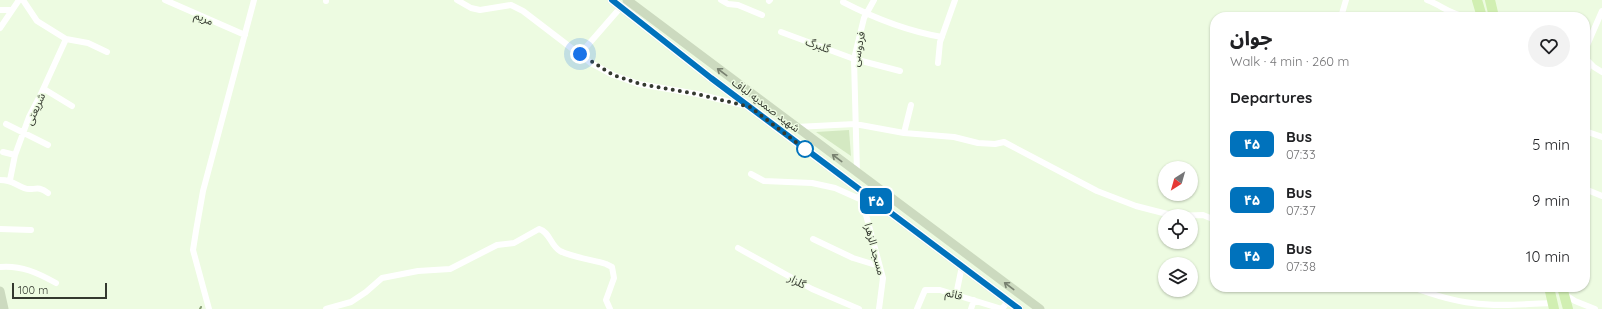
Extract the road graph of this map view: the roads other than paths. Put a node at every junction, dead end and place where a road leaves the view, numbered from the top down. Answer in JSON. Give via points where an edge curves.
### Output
{"nodes":[{"id":1,"x":19,"y":0,"type":"edge"},
{"id":2,"x":23,"y":0,"type":"edge"},
{"id":3,"x":165,"y":0,"type":"edge"},
{"id":4,"x":254,"y":0,"type":"edge"},
{"id":5,"x":457,"y":0,"type":"edge"},
{"id":6,"x":612,"y":0,"type":"edge"},
{"id":7,"x":721,"y":0,"type":"edge"},
{"id":8,"x":874,"y":0,"type":"edge"},
{"id":9,"x":955,"y":0,"type":"edge"},
{"id":10,"x":1346,"y":0,"type":"edge"},
{"id":11,"x":1427,"y":0,"type":"edge"},
{"id":12,"x":1478,"y":0,"type":"edge"},
{"id":13,"x":1490,"y":0,"type":"edge"},
{"id":14,"x":627,"y":2,"type":"edge"},
{"id":15,"x":729,"y":2,"type":"edge"},
{"id":16,"x":843,"y":2,"type":"dead end"},
{"id":17,"x":178,"y":3,"type":"edge"},
{"id":18,"x":0,"y":10,"type":"edge"},
{"id":19,"x":12,"y":10,"type":"junction"},
{"id":20,"x":1602,"y":11,"type":"edge"},
{"id":21,"x":1342,"y":12,"type":"edge"},
{"id":22,"x":1450,"y":12,"type":"edge"},
{"id":23,"x":1481,"y":12,"type":"edge"},
{"id":24,"x":1493,"y":12,"type":"edge"},
{"id":25,"x":866,"y":14,"type":"junction"},
{"id":26,"x":762,"y":15,"type":"dead end"},
{"id":27,"x":0,"y":28,"type":"edge"},
{"id":28,"x":781,"y":32,"type":"dead end"},
{"id":29,"x":244,"y":35,"type":"junction"},
{"id":30,"x":942,"y":37,"type":"junction"},
{"id":31,"x":66,"y":39,"type":"junction"},
{"id":32,"x":1590,"y":39,"type":"edge"},
{"id":33,"x":106,"y":52,"type":"dead end"},
{"id":34,"x":580,"y":54,"type":"junction"},
{"id":35,"x":701,"y":56,"type":"junction"},
{"id":36,"x":854,"y":59,"type":"junction"},
{"id":37,"x":938,"y":63,"type":"dead end"},
{"id":38,"x":1590,"y":63,"type":"edge"},
{"id":39,"x":694,"y":65,"type":"junction"},
{"id":40,"x":900,"y":71,"type":"dead end"},
{"id":41,"x":1602,"y":72,"type":"edge"},
{"id":42,"x":44,"y":89,"type":"junction"},
{"id":43,"x":911,"y":105,"type":"dead end"},
{"id":44,"x":72,"y":106,"type":"dead end"},
{"id":45,"x":750,"y":107,"type":"junction"},
{"id":46,"x":6,"y":124,"type":"dead end"},
{"id":47,"x":855,"y":124,"type":"junction"},
{"id":48,"x":796,"y":127,"type":"junction"},
{"id":49,"x":904,"y":132,"type":"junction"},
{"id":50,"x":1590,"y":132,"type":"edge"},
{"id":51,"x":24,"y":134,"type":"junction"},
{"id":52,"x":1602,"y":137,"type":"edge"},
{"id":53,"x":48,"y":145,"type":"dead end"},
{"id":54,"x":3,"y":152,"type":"dead end"},
{"id":55,"x":15,"y":155,"type":"junction"},
{"id":56,"x":857,"y":173,"type":"junction"},
{"id":57,"x":751,"y":174,"type":"dead end"},
{"id":58,"x":0,"y":180,"type":"edge"},
{"id":59,"x":10,"y":180,"type":"junction"},
{"id":60,"x":859,"y":189,"type":"junction"},
{"id":61,"x":1590,"y":191,"type":"edge"},
{"id":62,"x":48,"y":193,"type":"dead end"},
{"id":63,"x":1602,"y":196,"type":"edge"},
{"id":64,"x":862,"y":200,"type":"junction"},
{"id":65,"x":1210,"y":218,"type":"edge"},
{"id":66,"x":0,"y":229,"type":"edge"},
{"id":67,"x":31,"y":230,"type":"dead end"},
{"id":68,"x":812,"y":239,"type":"dead end"},
{"id":69,"x":738,"y":248,"type":"dead end"},
{"id":70,"x":879,"y":266,"type":"junction"},
{"id":71,"x":962,"y":266,"type":"junction"},
{"id":72,"x":0,"y":267,"type":"edge"},
{"id":73,"x":56,"y":283,"type":"dead end"},
{"id":74,"x":0,"y":291,"type":"edge"},
{"id":75,"x":1426,"y":292,"type":"edge"},
{"id":76,"x":1550,"y":292,"type":"edge"},
{"id":77,"x":1564,"y":292,"type":"edge"},
{"id":78,"x":1565,"y":292,"type":"edge"},
{"id":79,"x":956,"y":295,"type":"junction"},
{"id":80,"x":974,"y":300,"type":"junction"},
{"id":81,"x":1008,"y":301,"type":"junction"},
{"id":82,"x":1553,"y":306,"type":"edge"},
{"id":83,"x":4,"y":309,"type":"edge"},
{"id":84,"x":209,"y":309,"type":"edge"},
{"id":85,"x":326,"y":309,"type":"edge"},
{"id":86,"x":610,"y":309,"type":"edge"},
{"id":87,"x":859,"y":309,"type":"edge"},
{"id":88,"x":879,"y":309,"type":"edge"},
{"id":89,"x":917,"y":309,"type":"edge"},
{"id":90,"x":971,"y":309,"type":"edge"},
{"id":91,"x":1002,"y":309,"type":"edge"},
{"id":92,"x":1019,"y":309,"type":"edge"},
{"id":93,"x":1040,"y":309,"type":"edge"},
{"id":94,"x":1568,"y":309,"type":"edge"},
{"id":95,"x":1595,"y":309,"type":"edge"}],
"edges":[{"from":1,"to":19,"type":"street"},
{"from":2,"to":31,"type":"street","via":[[37,21]]},
{"from":3,"to":17,"type":"street","name":"مریم"},
{"from":4,"to":29,"type":"street"},
{"from":5,"to":34,"type":"street","via":[[480,10],[511,5]]},
{"from":6,"to":14,"type":"main road","name":"شهید صمدیه لباف"},
{"from":7,"to":15,"type":"street"},
{"from":8,"to":25,"type":"street","name":"فردوسی"},
{"from":9,"to":30,"type":"street"},
{"from":10,"to":21,"type":"street"},
{"from":11,"to":22,"type":"street"},
{"from":12,"to":23,"type":"main road"},
{"from":13,"to":24,"type":"main road"},
{"from":14,"to":34,"type":"street"},
{"from":14,"to":35,"type":"main road","name":"شهید صمدیه لباف"},
{"from":14,"to":39,"type":"main road","name":"شهید صمدیه لباف"},
{"from":15,"to":26,"type":"street"},
{"from":16,"to":25,"type":"street"},
{"from":17,"to":29,"type":"street","name":"مریم"},
{"from":18,"to":19,"type":"street"},
{"from":19,"to":27,"type":"street"},
{"from":20,"to":32,"type":"street"},
{"from":25,"to":30,"type":"street","via":[[910,30]]},
{"from":25,"to":36,"type":"street","name":"فردوسی"},
{"from":28,"to":36,"type":"street","name":"گلبرگ"},
{"from":29,"to":84,"type":"street","via":[[203,191],[193,250]]},
{"from":30,"to":37,"type":"street"},
{"from":31,"to":33,"type":"street","via":[[88,43]]},
{"from":31,"to":42,"type":"street","name":"شریعتی"},
{"from":34,"to":45,"type":"street","via":[[613,75],[640,84]]},
{"from":35,"to":39,"type":"main road"},
{"from":48,"to":35,"type":"main road","name":"شهید صمدیه لباف","one_way":true},
{"from":36,"to":40,"type":"street","name":"گلبرگ"},
{"from":36,"to":47,"type":"street","name":"فردوسی"},
{"from":38,"to":41,"type":"street"},
{"from":39,"to":45,"type":"main road","name":"شهید صمدیه لباف"},
{"from":42,"to":44,"type":"street"},
{"from":42,"to":51,"type":"street","name":"شریعتی"},
{"from":43,"to":49,"type":"street"},
{"from":45,"to":60,"type":"main road","name":"شهید صمدیه لباف"},
{"from":46,"to":51,"type":"street"},
{"from":47,"to":48,"type":"street"},
{"from":47,"to":49,"type":"street"},
{"from":47,"to":56,"type":"street","name":"فردوسی"},
{"from":56,"to":48,"type":"main road","name":"شهید صمدیه لباف","one_way":true},
{"from":49,"to":65,"type":"street","via":[[978,143],[1004,142],[1097,191],[1136,206],[1175,216],[1203,215]]},
{"from":50,"to":52,"type":"street"},
{"from":51,"to":53,"type":"street"},
{"from":51,"to":55,"type":"street","name":"شریعتی"},
{"from":54,"to":55,"type":"street"},
{"from":55,"to":59,"type":"street","name":"شریعتی"},
{"from":93,"to":56,"type":"main road","name":"شهید صمدیه لباف","one_way":true},
{"from":57,"to":64,"type":"street","via":[[764,181],[812,183],[835,188]]},
{"from":58,"to":59,"type":"street"},
{"from":59,"to":62,"type":"street","via":[[25,189],[37,188]]},
{"from":60,"to":64,"type":"street","name":"مسجد الزهرا"},
{"from":60,"to":71,"type":"main road","name":"شهید صمدیه لباف"},
{"from":61,"to":63,"type":"street"},
{"from":64,"to":70,"type":"street","name":"مسجد الزهرا"},
{"from":66,"to":67,"type":"street"},
{"from":68,"to":70,"type":"street","via":[[852,258]]},
{"from":69,"to":87,"type":"street","name":"گلزار","via":[[812,289]]},
{"from":70,"to":88,"type":"street","name":"مسجد الزهرا","via":[[883,278]]},
{"from":71,"to":79,"type":"street"},
{"from":71,"to":81,"type":"main road","name":"شهید صمدیه لباف"},
{"from":72,"to":73,"type":"street","via":[[12,266],[35,271]]},
{"from":74,"to":83,"type":"main road"},
{"from":75,"to":82,"type":"street","via":[[1471,303]]},
{"from":76,"to":82,"type":"main road"},
{"from":77,"to":94,"type":"main road"},
{"from":78,"to":95,"type":"street","via":[[1575,301]]},
{"from":79,"to":80,"type":"street","name":"قائم"},
{"from":79,"to":89,"type":"street","name":"قائم","via":[[940,290],[924,290]]},
{"from":80,"to":90,"type":"street"},
{"from":80,"to":91,"type":"street","name":"قائم"},
{"from":81,"to":91,"type":"street"},
{"from":81,"to":92,"type":"main road","name":"شهید صمدیه لباف"},
{"from":85,"to":86,"type":"street","via":[[351,302],[382,278],[418,271],[450,269],[497,245],[514,243],[539,229],[546,232],[554,246],[561,251],[612,267],[614,278],[606,300]]}]}
